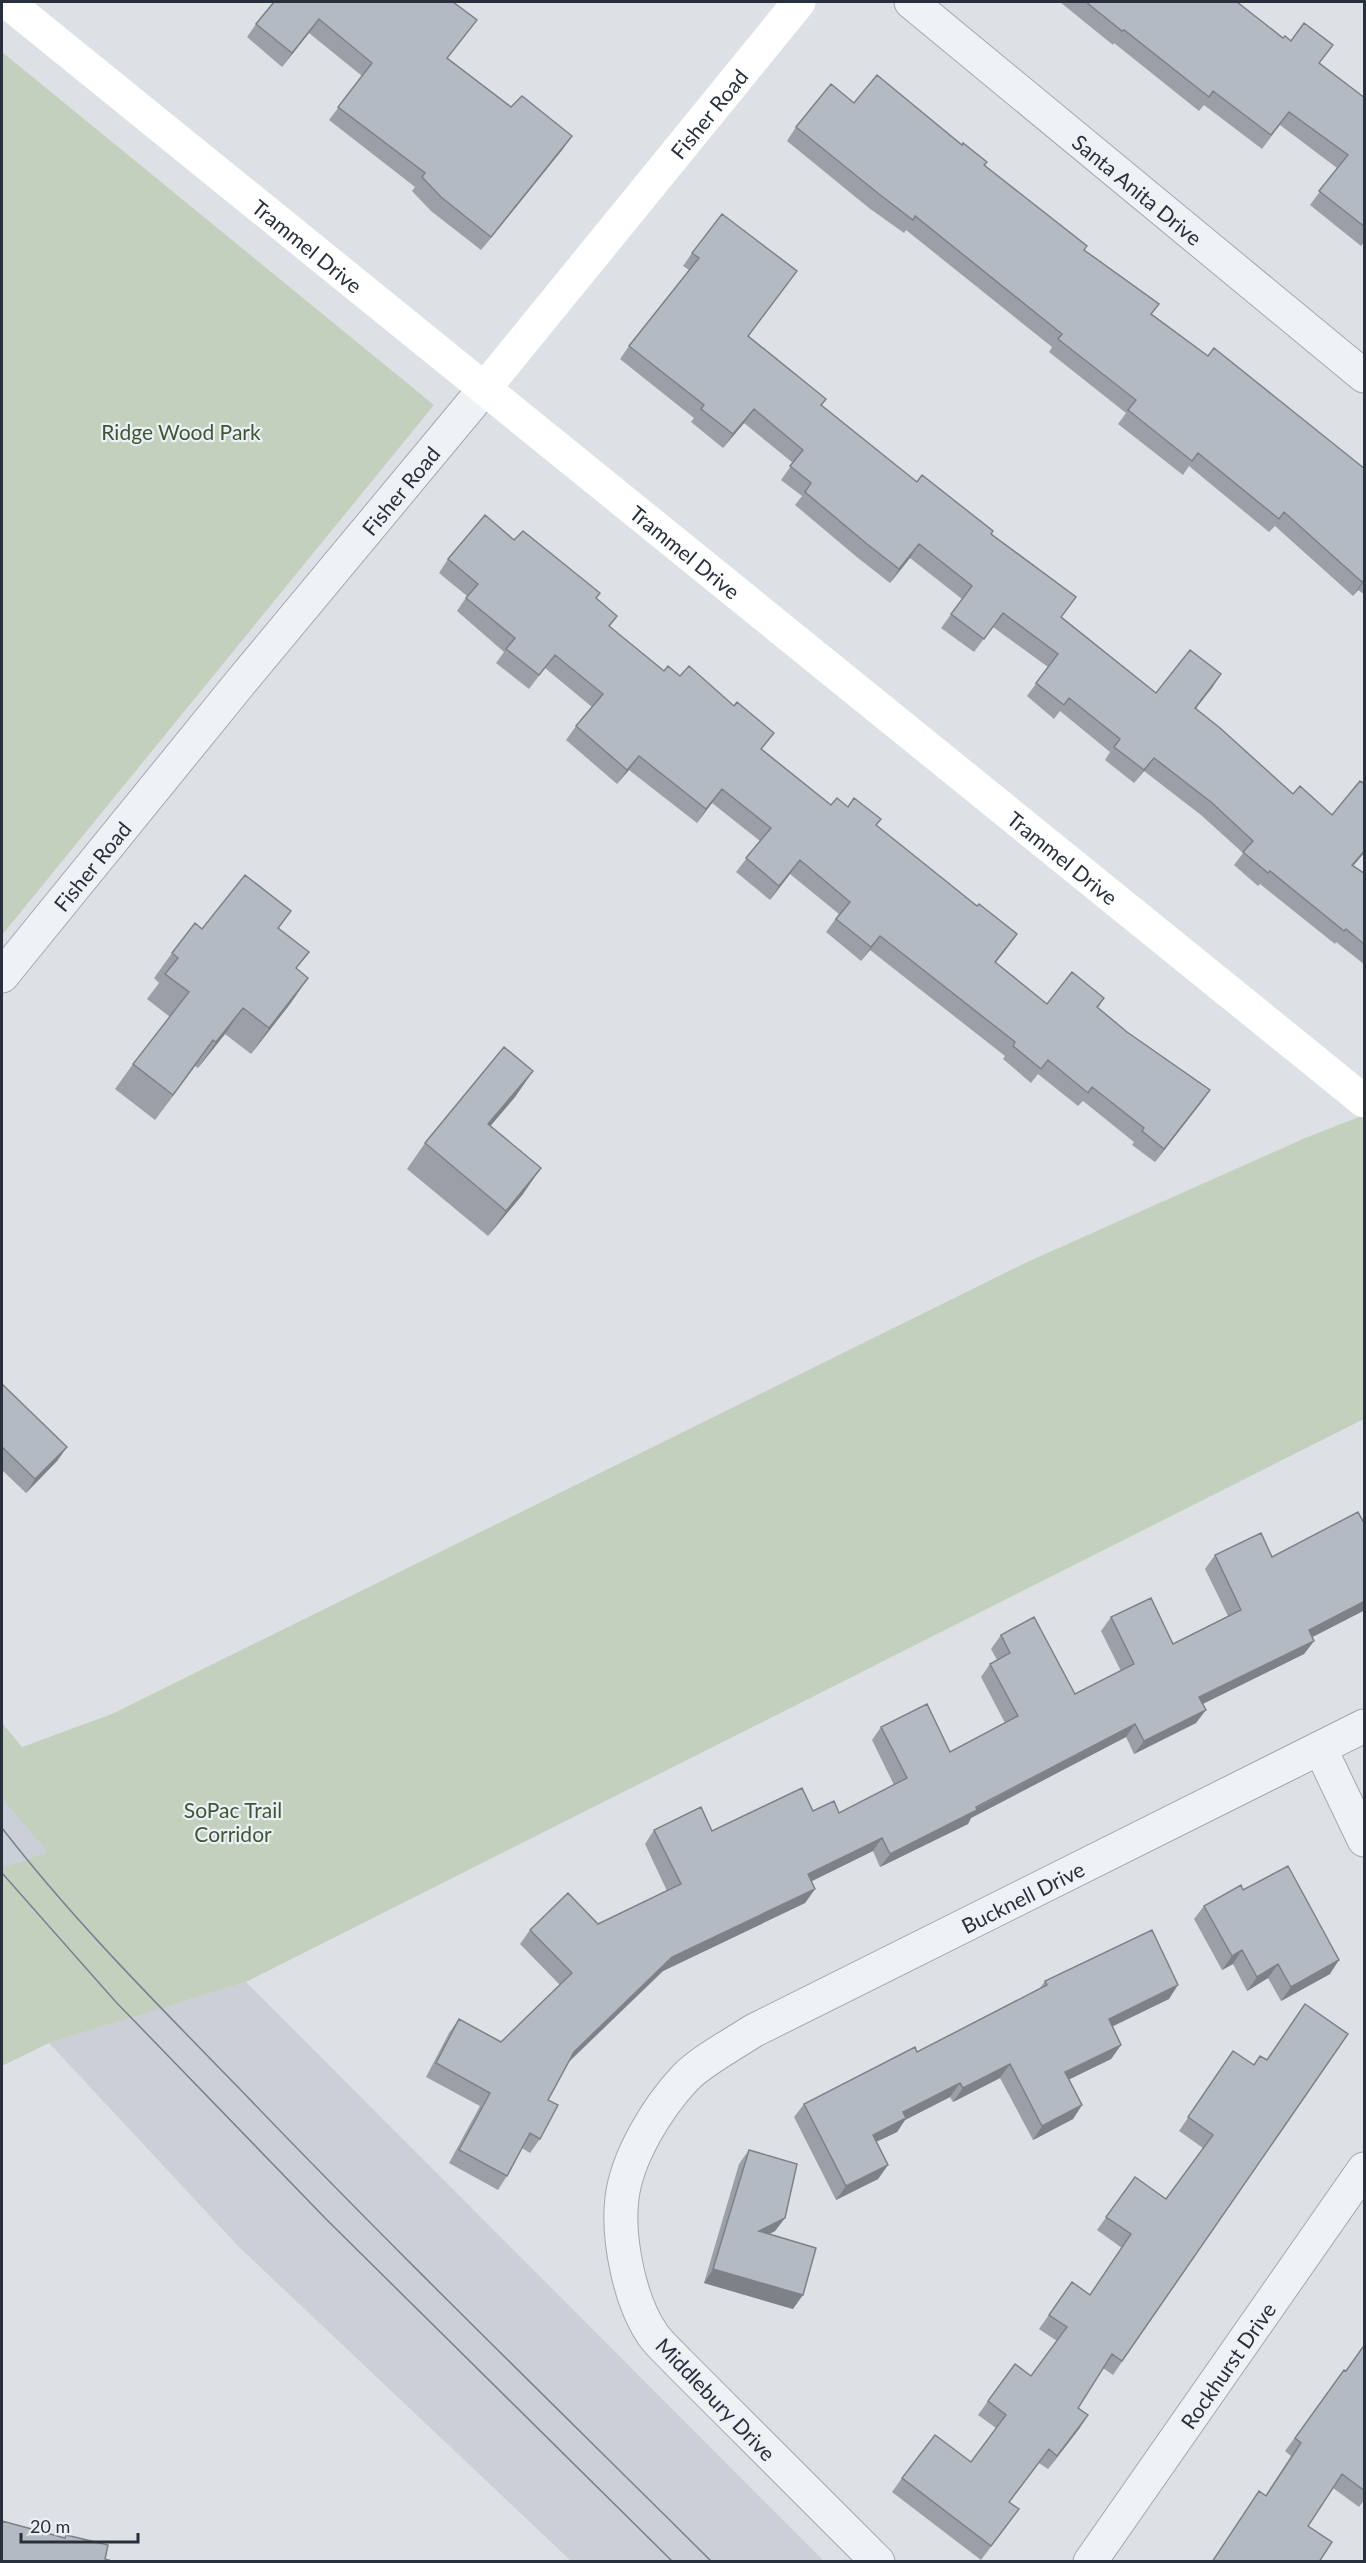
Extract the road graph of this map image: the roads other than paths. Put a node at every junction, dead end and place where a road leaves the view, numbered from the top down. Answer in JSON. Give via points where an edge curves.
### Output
{"nodes":[{"id":1,"x":7,"y":2,"type":"edge"},
{"id":2,"x":799,"y":2,"type":"edge"},
{"id":3,"x":911,"y":2,"type":"edge"},
{"id":4,"x":1365,"y":376,"type":"edge"},
{"id":5,"x":485,"y":388,"type":"junction"},
{"id":6,"x":2,"y":976,"type":"edge"},
{"id":7,"x":1356,"y":1094,"type":"edge"},
{"id":8,"x":1365,"y":1726,"type":"edge"},
{"id":9,"x":1320,"y":1748,"type":"junction"},
{"id":10,"x":1365,"y":1840,"type":"edge"},
{"id":11,"x":687,"y":2076,"type":"joint"},
{"id":12,"x":1365,"y":2169,"type":"edge"},
{"id":13,"x":878,"y":2562,"type":"edge"},
{"id":14,"x":1090,"y":2562,"type":"edge"}],
"edges":[{"from":1,"to":5,"type":"street","name":"Trammel Drive"},
{"from":2,"to":5,"type":"street","name":"Fisher Road"},
{"from":3,"to":4,"type":"street","name":"Santa Anita Drive"},
{"from":5,"to":6,"type":"street","name":"Fisher Road"},
{"from":5,"to":7,"type":"street","name":"Trammel Drive"},
{"from":8,"to":9,"type":"street","name":"Bucknell Drive"},
{"from":9,"to":10,"type":"street"},
{"from":9,"to":11,"type":"street","name":"Bucknell Drive","via":[[753,2031]]},
{"from":11,"to":13,"type":"street","name":"Middlebury Drive","via":[[656,2113],[632,2164],[622,2199],[624,2256],[638,2308],[653,2336]]},
{"from":12,"to":14,"type":"street","name":"Rockhurst Drive"}]}
